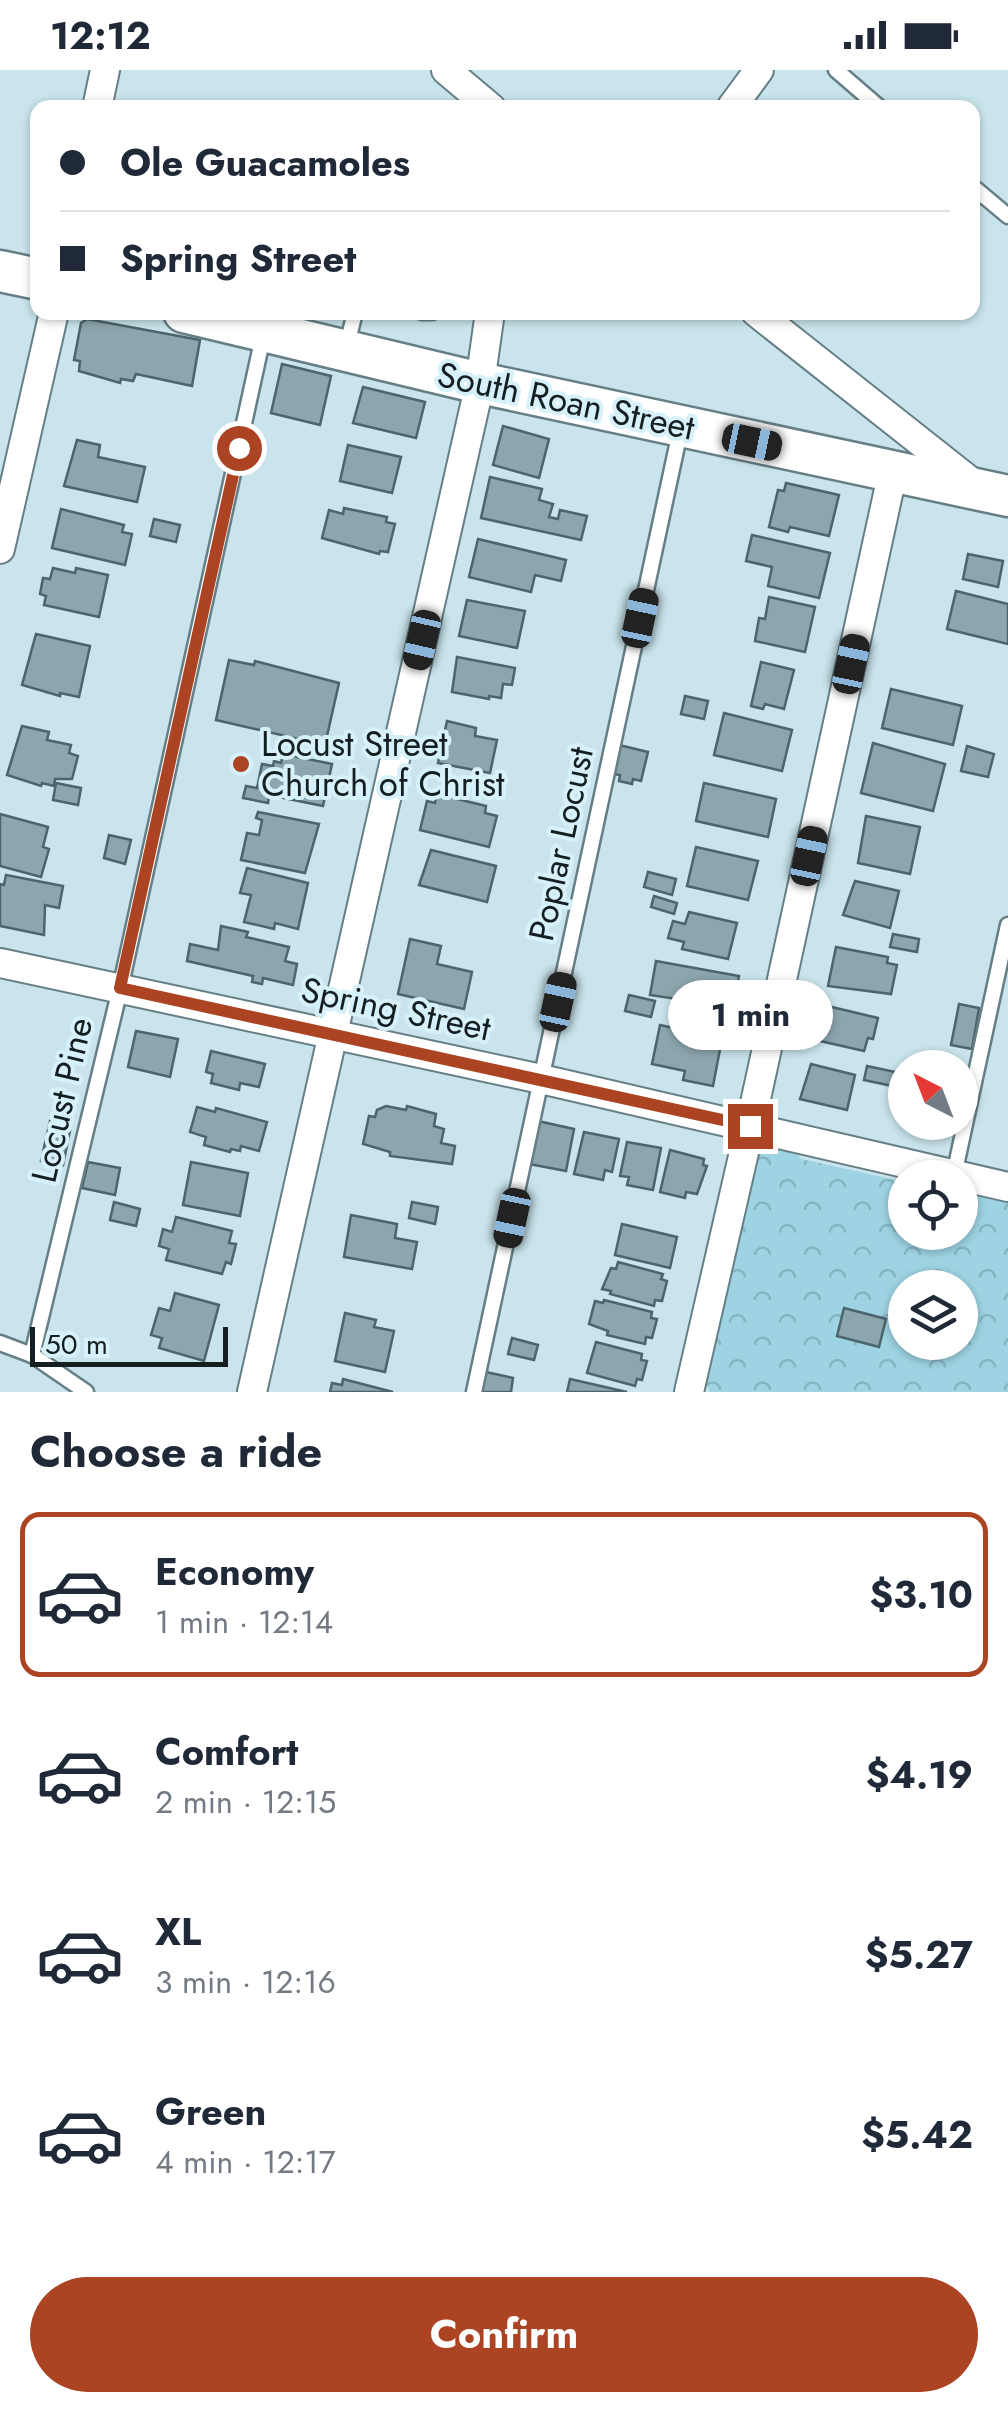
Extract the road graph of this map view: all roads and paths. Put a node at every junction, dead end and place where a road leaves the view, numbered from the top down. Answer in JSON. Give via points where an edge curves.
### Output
{"nodes":[{"id":1,"x":105,"y":70,"type":"edge"},
{"id":2,"x":446,"y":70,"type":"edge"},
{"id":3,"x":760,"y":70,"type":"edge"},
{"id":4,"x":836,"y":70,"type":"edge"},
{"id":5,"x":99,"y":100,"type":"edge"},
{"id":6,"x":482,"y":100,"type":"edge"},
{"id":7,"x":737,"y":100,"type":"edge"},
{"id":8,"x":871,"y":100,"type":"edge"},
{"id":9,"x":980,"y":193,"type":"edge"},
{"id":10,"x":1008,"y":216,"type":"edge"},
{"id":11,"x":0,"y":271,"type":"edge"},
{"id":12,"x":30,"y":277,"type":"edge"},
{"id":13,"x":52,"y":320,"type":"edge"},
{"id":14,"x":231,"y":320,"type":"edge"},
{"id":15,"x":489,"y":320,"type":"edge"},
{"id":16,"x":767,"y":320,"type":"edge"},
{"id":17,"x":261,"y":325,"type":"edge"},
{"id":18,"x":350,"y":332,"type":"edge"},
{"id":19,"x":480,"y":382,"type":"junction"},
{"id":20,"x":681,"y":426,"type":"junction"},
{"id":21,"x":892,"y":471,"type":"junction"},
{"id":22,"x":994,"y":493,"type":"edge"},
{"id":23,"x":0,"y":548,"type":"edge"},
{"id":24,"x":1008,"y":925,"type":"edge"},
{"id":25,"x":0,"y":963,"type":"edge"},
{"id":26,"x":120,"y":988,"type":"junction"},
{"id":27,"x":333,"y":1033,"type":"junction"},
{"id":28,"x":542,"y":1079,"type":"junction"},
{"id":29,"x":750,"y":1126,"type":"junction"},
{"id":30,"x":892,"y":1160,"type":"edge"},
{"id":31,"x":957,"y":1160,"type":"edge"},
{"id":32,"x":978,"y":1180,"type":"edge"},
{"id":33,"x":1008,"y":1187,"type":"edge"},
{"id":34,"x":0,"y":1342,"type":"edge"},
{"id":35,"x":32,"y":1355,"type":"junction"},
{"id":36,"x":86,"y":1392,"type":"edge"},
{"id":37,"x":252,"y":1392,"type":"edge"},
{"id":38,"x":474,"y":1392,"type":"edge"},
{"id":39,"x":689,"y":1392,"type":"edge"}],
"edges":[{"from":1,"to":5,"type":"street"},
{"from":2,"to":6,"type":"street"},
{"from":3,"to":7,"type":"street"},
{"from":4,"to":8,"type":"lane"},
{"from":9,"to":10,"type":"lane"},
{"from":11,"to":12,"type":"main road"},
{"from":13,"to":23,"type":"street"},
{"from":14,"to":17,"type":"main road","name":"South Roan Street"},
{"from":15,"to":19,"type":"street"},
{"from":16,"to":22,"type":"street"},
{"from":17,"to":18,"type":"main road","name":"South Roan Street"},
{"from":17,"to":26,"type":"lane","name":"Locust Pine"},
{"from":18,"to":19,"type":"main road","name":"South Roan Street"},
{"from":19,"to":20,"type":"main road","name":"South Roan Street"},
{"from":19,"to":27,"type":"street"},
{"from":20,"to":21,"type":"main road","name":"South Roan Street"},
{"from":20,"to":28,"type":"lane","name":"Poplar Locust"},
{"from":21,"to":22,"type":"main road","name":"South Roan Street"},
{"from":21,"to":29,"type":"street"},
{"from":24,"to":31,"type":"lane"},
{"from":25,"to":26,"type":"street","name":"Spring Street"},
{"from":26,"to":27,"type":"street","name":"Spring Street"},
{"from":26,"to":35,"type":"lane","name":"Locust Pine"},
{"from":27,"to":28,"type":"street","name":"Spring Street"},
{"from":27,"to":37,"type":"street"},
{"from":28,"to":29,"type":"street","name":"Spring Street"},
{"from":28,"to":38,"type":"lane","name":"Poplar Locust"},
{"from":29,"to":30,"type":"street","name":"Spring Street"},
{"from":29,"to":39,"type":"street"},
{"from":32,"to":33,"type":"street","name":"Spring Street"},
{"from":34,"to":35,"type":"lane"},
{"from":35,"to":36,"type":"lane"}]}
